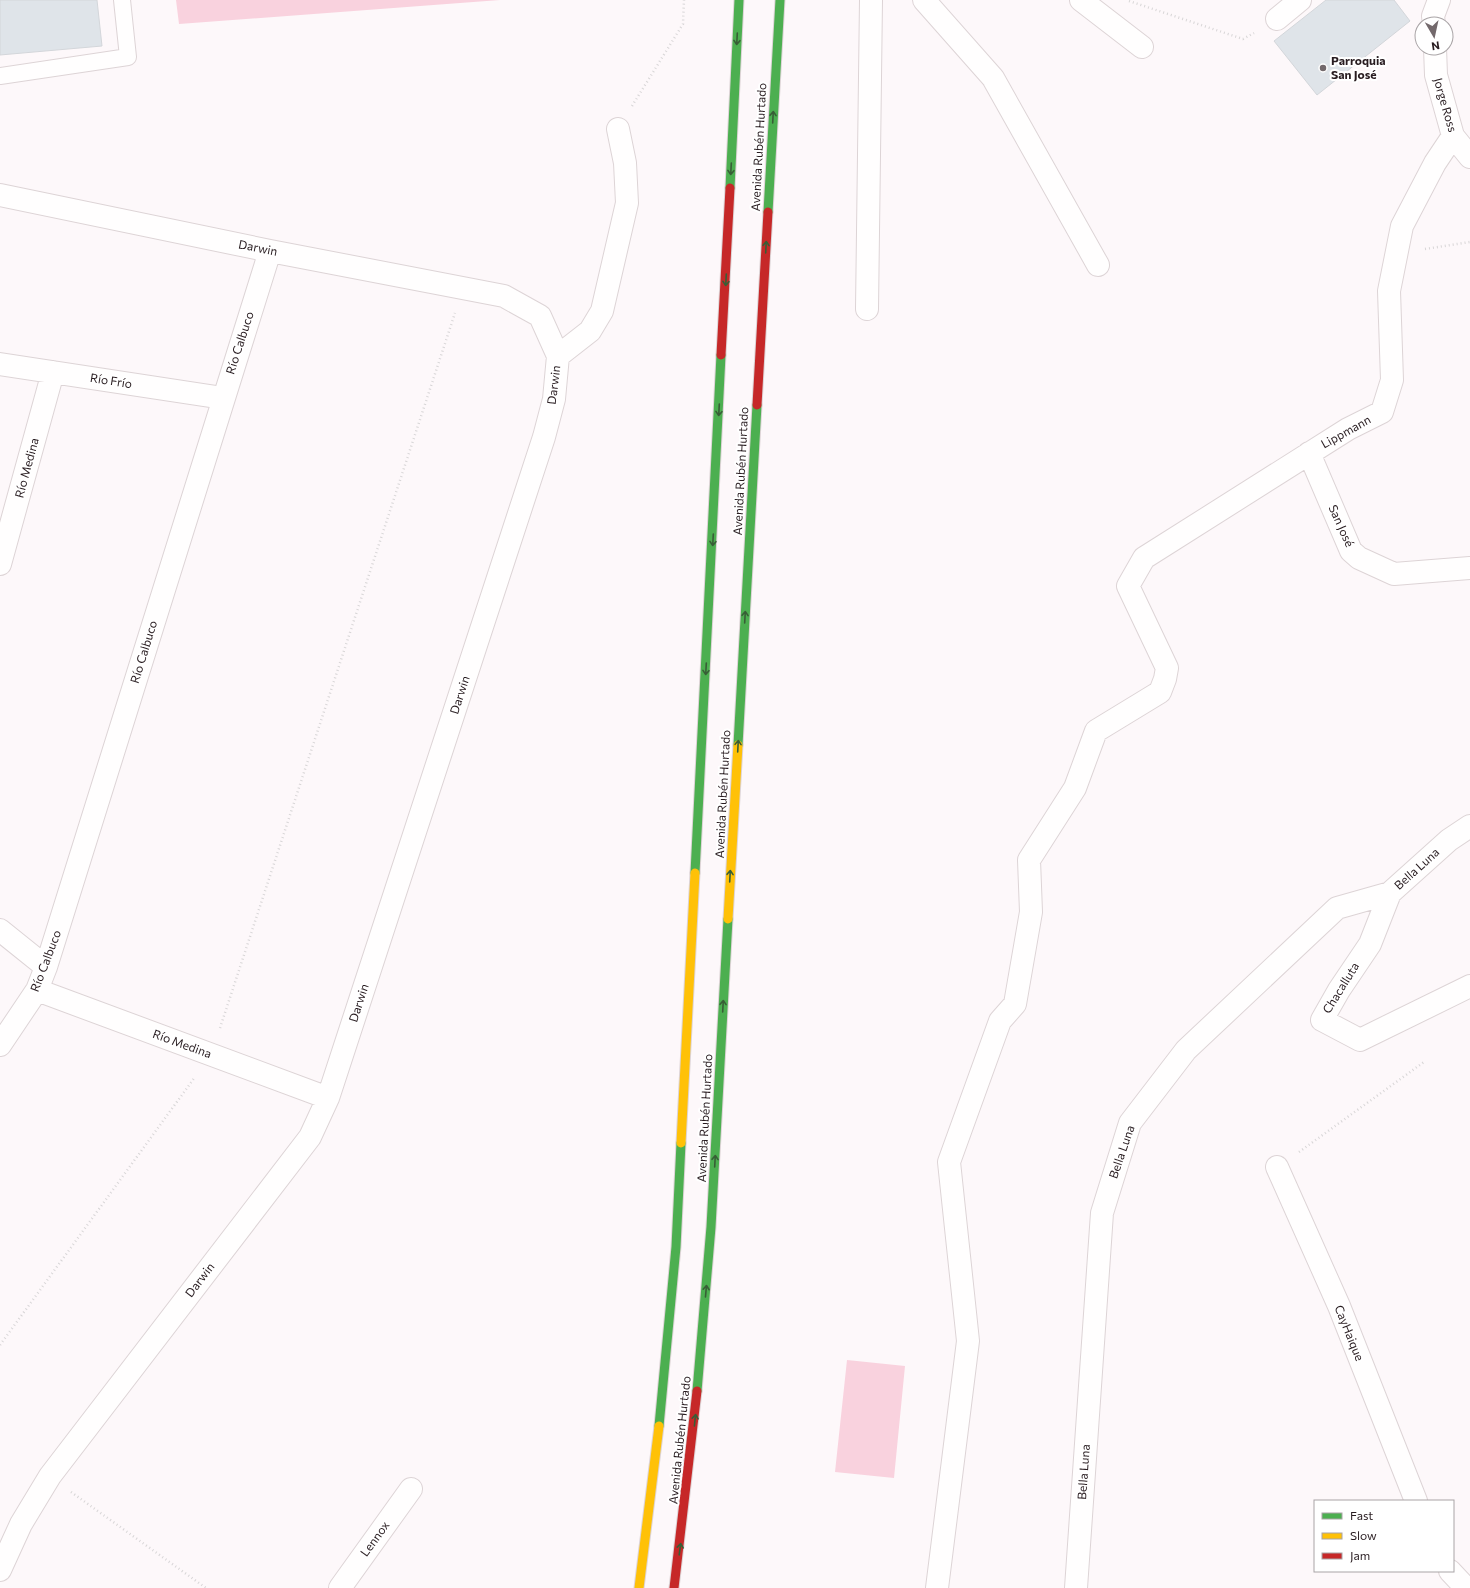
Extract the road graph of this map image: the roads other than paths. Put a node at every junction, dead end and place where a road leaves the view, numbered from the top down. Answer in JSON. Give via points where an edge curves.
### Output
{"nodes":[{"id":1,"x":122,"y":0,"type":"edge"},
{"id":2,"x":739,"y":0,"type":"edge"},
{"id":3,"x":780,"y":0,"type":"edge"},
{"id":4,"x":871,"y":0,"type":"edge"},
{"id":5,"x":924,"y":0,"type":"edge"},
{"id":6,"x":1081,"y":0,"type":"edge"},
{"id":7,"x":1300,"y":0,"type":"edge"},
{"id":8,"x":1438,"y":0,"type":"edge"},
{"id":9,"x":1433,"y":16,"type":"edge"},
{"id":10,"x":1277,"y":19,"type":"road end"},
{"id":11,"x":1142,"y":48,"type":"dead end"},
{"id":12,"x":1435,"y":56,"type":"edge"},
{"id":13,"x":0,"y":76,"type":"edge"},
{"id":14,"x":618,"y":129,"type":"road end"},
{"id":15,"x":1453,"y":136,"type":"junction"},
{"id":16,"x":1470,"y":157,"type":"edge"},
{"id":17,"x":0,"y":195,"type":"edge"},
{"id":18,"x":270,"y":251,"type":"junction"},
{"id":19,"x":1098,"y":265,"type":"dead end"},
{"id":20,"x":867,"y":309,"type":"dead end"},
{"id":21,"x":558,"y":356,"type":"junction"},
{"id":22,"x":0,"y":364,"type":"edge"},
{"id":23,"x":53,"y":372,"type":"junction"},
{"id":24,"x":223,"y":398,"type":"junction"},
{"id":25,"x":1309,"y":453,"type":"junction"},
{"id":26,"x":5,"y":532,"type":"edge"},
{"id":27,"x":0,"y":564,"type":"edge"},
{"id":28,"x":1470,"y":568,"type":"edge"},
{"id":29,"x":1470,"y":826,"type":"edge"},
{"id":30,"x":1390,"y":893,"type":"junction"},
{"id":31,"x":0,"y":930,"type":"edge"},
{"id":32,"x":46,"y":967,"type":"junction"},
{"id":33,"x":1470,"y":986,"type":"edge"},
{"id":34,"x":37,"y":990,"type":"junction"},
{"id":35,"x":0,"y":1044,"type":"edge"},
{"id":36,"x":328,"y":1098,"type":"junction"},
{"id":37,"x":1277,"y":1167,"type":"road end"},
{"id":38,"x":411,"y":1489,"type":"dead end"},
{"id":39,"x":1416,"y":1500,"type":"edge"},
{"id":40,"x":0,"y":1570,"type":"edge"},
{"id":41,"x":1451,"y":1572,"type":"edge"},
{"id":42,"x":340,"y":1588,"type":"edge"},
{"id":43,"x":639,"y":1588,"type":"edge"},
{"id":44,"x":674,"y":1588,"type":"edge"},
{"id":45,"x":937,"y":1588,"type":"edge"},
{"id":46,"x":1076,"y":1588,"type":"edge"},
{"id":47,"x":1466,"y":1588,"type":"edge"}],
"edges":[{"from":1,"to":13,"type":"lane","via":[[128,57]]},
{"from":2,"to":43,"type":"highway","name":"Avenida Rubén Hurtado","one_way":true,"via":[[677,1232],[661,1410]]},
{"from":44,"to":3,"type":"highway","name":"Avenida Rubén Hurtado","one_way":true,"via":[[694,1424],[711,1227]]},
{"from":4,"to":20,"type":"street"},
{"from":5,"to":19,"type":"street","via":[[993,78]]},
{"from":6,"to":11,"type":"street"},
{"from":7,"to":10,"type":"street"},
{"from":8,"to":9,"type":"street"},
{"from":12,"to":15,"type":"street","name":"Jorge Ross","via":[[1436,75]]},
{"from":14,"to":21,"type":"street","name":"Darwin","via":[[625,163],[627,203],[602,311],[590,331]]},
{"from":15,"to":16,"type":"street","name":"Jorge Ross"},
{"from":15,"to":25,"type":"street","name":"Lippmann","via":[[1435,163],[1402,226],[1389,291],[1392,380],[1382,412]]},
{"from":17,"to":18,"type":"street","name":"Darwin"},
{"from":18,"to":21,"type":"street","name":"Darwin","via":[[504,296],[540,316]]},
{"from":18,"to":24,"type":"street","name":"Río Calbuco"},
{"from":21,"to":36,"type":"street","name":"Darwin","via":[[554,399],[544,437]]},
{"from":22,"to":23,"type":"street","name":"Río Frío"},
{"from":23,"to":24,"type":"street","name":"Río Frío"},
{"from":23,"to":26,"type":"street","name":"Río Medina"},
{"from":24,"to":32,"type":"street","name":"Río Calbuco"},
{"from":25,"to":28,"type":"street","name":"San José","via":[[1351,551],[1359,558],[1394,574]]},
{"from":25,"to":45,"type":"street","name":"Lippmann","via":[[1144,558],[1128,586],[1168,668],[1165,680],[1160,692],[1096,730],[1075,788],[1029,860],[1031,912],[1015,1004],[1000,1021],[950,1162],[968,1341]]},
{"from":26,"to":27,"type":"street","name":"Río Medina"},
{"from":29,"to":30,"type":"street","name":"Bella Luna","via":[[1449,840]]},
{"from":30,"to":33,"type":"street","name":"Chacalluta","via":[[1370,944],[1322,1020],[1360,1040]]},
{"from":30,"to":46,"type":"street","name":"Bella Luna","via":[[1337,908],[1186,1050],[1130,1123],[1102,1213]]},
{"from":31,"to":32,"type":"street"},
{"from":32,"to":34,"type":"street","name":"Río Calbuco"},
{"from":34,"to":35,"type":"street","name":"Río Calbuco"},
{"from":34,"to":36,"type":"street","name":"Río Medina"},
{"from":36,"to":40,"type":"street","name":"Darwin","via":[[310,1137],[50,1476],[21,1524]]},
{"from":37,"to":39,"type":"street","name":"CayHaique","via":[[1339,1306]]},
{"from":38,"to":42,"type":"street","name":"Lennox"},
{"from":41,"to":47,"type":"street"}]}
